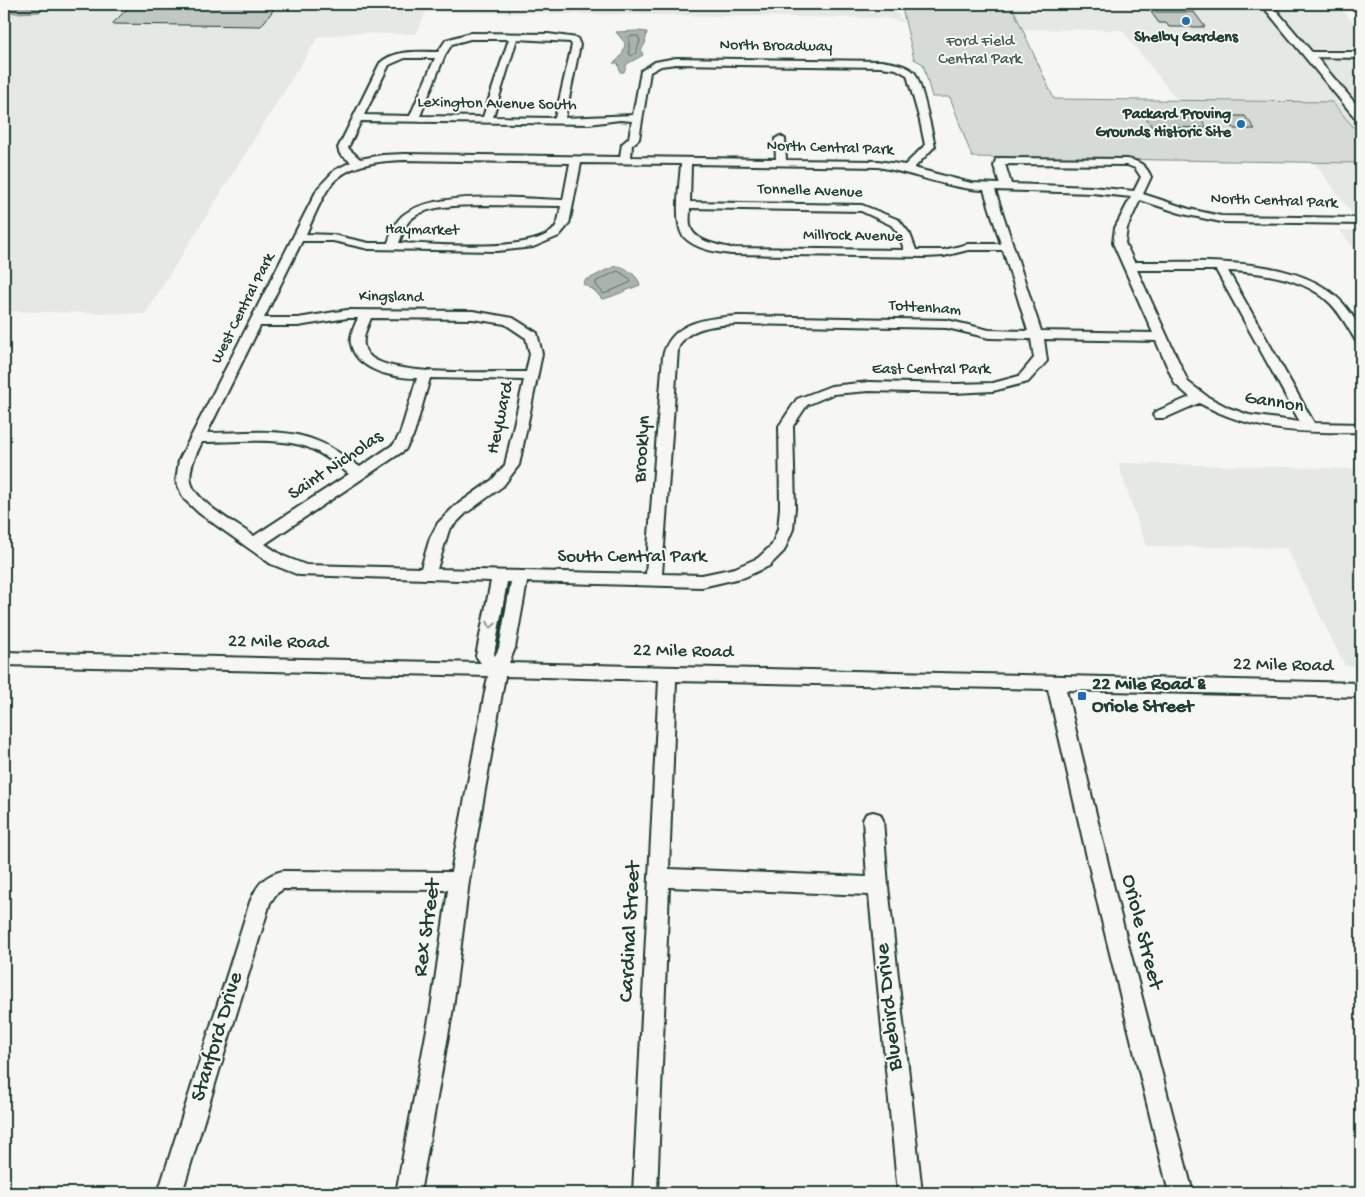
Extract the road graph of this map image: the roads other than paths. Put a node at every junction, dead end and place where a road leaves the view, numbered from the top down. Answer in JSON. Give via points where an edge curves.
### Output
{"nodes":[{"id":1,"x":1266,"y":4,"type":"edge"},
{"id":2,"x":514,"y":36,"type":"junction"},
{"id":3,"x":441,"y":55,"type":"junction"},
{"id":4,"x":1310,"y":55,"type":"junction"},
{"id":5,"x":1361,"y":56,"type":"edge"},
{"id":6,"x":1361,"y":117,"type":"edge"},
{"id":7,"x":357,"y":118,"type":"junction"},
{"id":8,"x":637,"y":118,"type":"junction"},
{"id":9,"x":414,"y":119,"type":"junction"},
{"id":10,"x":487,"y":120,"type":"junction"},
{"id":11,"x":558,"y":121,"type":"junction"},
{"id":12,"x":634,"y":138,"type":"junction"},
{"id":13,"x":780,"y":138,"type":"dead end"},
{"id":14,"x":626,"y":156,"type":"junction"},
{"id":15,"x":639,"y":156,"type":"junction"},
{"id":16,"x":576,"y":160,"type":"junction"},
{"id":17,"x":363,"y":162,"type":"junction"},
{"id":18,"x":686,"y":162,"type":"junction"},
{"id":19,"x":781,"y":163,"type":"junction"},
{"id":20,"x":907,"y":169,"type":"junction"},
{"id":21,"x":989,"y":187,"type":"junction"},
{"id":22,"x":1007,"y":188,"type":"junction"},
{"id":23,"x":1138,"y":196,"type":"junction"},
{"id":24,"x":567,"y":203,"type":"junction"},
{"id":25,"x":684,"y":205,"type":"junction"},
{"id":26,"x":1361,"y":221,"type":"edge"},
{"id":27,"x":1346,"y":222,"type":"junction"},
{"id":28,"x":1361,"y":225,"type":"edge"},
{"id":29,"x":298,"y":237,"type":"junction"},
{"id":30,"x":697,"y":241,"type":"joint"},
{"id":31,"x":392,"y":246,"type":"junction"},
{"id":32,"x":1008,"y":247,"type":"junction"},
{"id":33,"x":911,"y":254,"type":"junction"},
{"id":34,"x":1128,"y":266,"type":"junction"},
{"id":35,"x":1221,"y":268,"type":"junction"},
{"id":36,"x":366,"y":314,"type":"junction"},
{"id":37,"x":256,"y":322,"type":"junction"},
{"id":38,"x":524,"y":329,"type":"joint"},
{"id":39,"x":689,"y":330,"type":"joint"},
{"id":40,"x":1036,"y":335,"type":"junction"},
{"id":41,"x":1160,"y":338,"type":"junction"},
{"id":42,"x":1361,"y":338,"type":"edge"},
{"id":43,"x":425,"y":374,"type":"junction"},
{"id":44,"x":531,"y":376,"type":"junction"},
{"id":45,"x":814,"y":396,"type":"joint"},
{"id":46,"x":1199,"y":398,"type":"junction"},
{"id":47,"x":1160,"y":415,"type":"dead end"},
{"id":48,"x":1309,"y":427,"type":"junction"},
{"id":49,"x":1361,"y":428,"type":"edge"},
{"id":50,"x":198,"y":437,"type":"junction"},
{"id":51,"x":360,"y":474,"type":"junction"},
{"id":52,"x":189,"y":495,"type":"joint"},
{"id":53,"x":254,"y":544,"type":"junction"},
{"id":54,"x":426,"y":575,"type":"junction"},
{"id":55,"x":500,"y":577,"type":"junction"},
{"id":56,"x":520,"y":577,"type":"junction"},
{"id":57,"x":654,"y":579,"type":"junction"},
{"id":58,"x":4,"y":658,"type":"edge"},
{"id":59,"x":498,"y":669,"type":"junction"},
{"id":60,"x":668,"y":673,"type":"junction"},
{"id":61,"x":1055,"y":682,"type":"junction"},
{"id":62,"x":1361,"y":690,"type":"edge"},
{"id":63,"x":872,"y":820,"type":"dead end"},
{"id":64,"x":659,"y":878,"type":"junction"},
{"id":65,"x":459,"y":881,"type":"junction"},
{"id":66,"x":272,"y":883,"type":"joint"},
{"id":67,"x":878,"y":886,"type":"junction"},
{"id":68,"x":170,"y":1193,"type":"edge"},
{"id":69,"x":408,"y":1193,"type":"edge"},
{"id":70,"x":645,"y":1193,"type":"edge"},
{"id":71,"x":910,"y":1193,"type":"edge"},
{"id":72,"x":1181,"y":1193,"type":"edge"}],
"edges":[{"from":1,"to":4,"type":"main road"},
{"from":2,"to":3,"type":"street","via":[[461,37],[449,42]]},
{"from":2,"to":10,"type":"street"},
{"from":2,"to":11,"type":"street","via":[[574,40],[576,46]]},
{"from":3,"to":7,"type":"street","via":[[412,54],[390,59]]},
{"from":3,"to":9,"type":"street"},
{"from":4,"to":5,"type":"street"},
{"from":4,"to":6,"type":"main road"},
{"from":7,"to":9,"type":"street","name":"Lexington Avenue South"},
{"from":7,"to":17,"type":"street","via":[[343,148],[344,152]]},
{"from":8,"to":11,"type":"street","name":"Lexington Avenue South"},
{"from":8,"to":12,"type":"street"},
{"from":8,"to":20,"type":"street","name":"North Broadway","via":[[646,71],[654,65],[676,61],[874,63],[899,67],[912,75],[930,143]]},
{"from":9,"to":10,"type":"street","name":"Lexington Avenue South"},
{"from":10,"to":11,"type":"street","name":"Lexington Avenue South"},
{"from":12,"to":14,"type":"street","via":[[627,144]]},
{"from":12,"to":15,"type":"street","via":[[641,144]]},
{"from":13,"to":19,"type":"street"},
{"from":14,"to":15,"type":"street","name":"North Central Park"},
{"from":14,"to":16,"type":"street","name":"North Central Park"},
{"from":15,"to":18,"type":"street","name":"North Central Park"},
{"from":16,"to":17,"type":"street","name":"North Central Park","via":[[397,158]]},
{"from":16,"to":24,"type":"street"},
{"from":17,"to":29,"type":"street","name":"West Central Park","via":[[341,171],[326,184]]},
{"from":18,"to":19,"type":"street","name":"North Central Park"},
{"from":18,"to":25,"type":"street"},
{"from":19,"to":20,"type":"street","name":"North Central Park","via":[[878,164]]},
{"from":20,"to":21,"type":"street","name":"North Central Park","via":[[963,184]]},
{"from":21,"to":22,"type":"street","name":"North Central Park"},
{"from":21,"to":32,"type":"street","name":"East Central Park"},
{"from":22,"to":23,"type":"street","name":"North Central Park","via":[[1113,191]]},
{"from":22,"to":23,"type":"street","via":[[1000,162],[1127,162],[1134,163],[1146,176]]},
{"from":23,"to":27,"type":"street","name":"North Central Park","via":[[1221,219]]},
{"from":23,"to":34,"type":"street","via":[[1118,237]]},
{"from":24,"to":31,"type":"street","via":[[435,204],[405,219]]},
{"from":24,"to":31,"type":"street","name":"Haymarket","via":[[563,224],[555,234],[529,245],[512,248]]},
{"from":25,"to":30,"type":"street","via":[[684,226],[688,235]]},
{"from":25,"to":33,"type":"street","name":"Tonnelle Avenue","via":[[862,208],[898,224],[907,236]]},
{"from":26,"to":27,"type":"street","name":"North Central Park"},
{"from":27,"to":28,"type":"street","name":"North Central Park"},
{"from":29,"to":31,"type":"street","name":"Haymarket","via":[[333,238],[363,246]]},
{"from":29,"to":37,"type":"street","name":"West Central Park"},
{"from":30,"to":33,"type":"street","name":"Millrock Avenue","via":[[735,251]]},
{"from":32,"to":33,"type":"street","name":"Millrock Avenue","via":[[974,246],[944,253]]},
{"from":32,"to":40,"type":"street","name":"East Central Park"},
{"from":34,"to":35,"type":"street"},
{"from":34,"to":41,"type":"street"},
{"from":35,"to":42,"type":"street","via":[[1261,270],[1301,281],[1332,298]]},
{"from":35,"to":48,"type":"street"},
{"from":36,"to":37,"type":"street","name":"Kingsland","via":[[298,322]]},
{"from":36,"to":38,"type":"street","name":"Kingsland","via":[[495,317]]},
{"from":36,"to":43,"type":"street","via":[[357,340],[363,357],[380,368]]},
{"from":37,"to":50,"type":"street","name":"West Central Park"},
{"from":38,"to":44,"type":"street","name":"Heyward","via":[[532,336],[536,348]]},
{"from":39,"to":40,"type":"street","name":"Tottenham","via":[[704,324],[738,320],[947,324],[989,334]]},
{"from":39,"to":57,"type":"street","name":"Brooklyn","via":[[677,338],[670,356]]},
{"from":40,"to":41,"type":"street","name":"Tottenham"},
{"from":40,"to":45,"type":"street","name":"East Central Park","via":[[1040,348],[1038,364],[1028,375],[1006,385],[974,388],[850,387]]},
{"from":41,"to":46,"type":"street","name":"Gannon","via":[[1182,384]]},
{"from":43,"to":44,"type":"street"},
{"from":43,"to":51,"type":"street","name":"Saint Nicholas","via":[[400,446]]},
{"from":44,"to":54,"type":"street","name":"Heyward","via":[[512,465],[504,477],[442,528]]},
{"from":45,"to":57,"type":"street","name":"South Central Park","via":[[796,408],[786,426],[788,522],[784,540],[778,548],[757,566],[731,576],[702,580]]},
{"from":46,"to":47,"type":"street"},
{"from":46,"to":48,"type":"street","name":"Gannon","via":[[1229,414],[1258,423]]},
{"from":48,"to":49,"type":"street","name":"Gannon"},
{"from":50,"to":51,"type":"street","via":[[303,441]]},
{"from":50,"to":52,"type":"street","name":"West Central Park","via":[[186,460],[183,475]]},
{"from":51,"to":53,"type":"street","name":"Saint Nicholas"},
{"from":52,"to":53,"type":"street","name":"South Central Park"},
{"from":53,"to":54,"type":"street","name":"South Central Park","via":[[277,560],[305,571]]},
{"from":54,"to":55,"type":"street","name":"South Central Park"},
{"from":55,"to":56,"type":"street","name":"South Central Park"},
{"from":55,"to":59,"type":"street","one_way":true,"via":[[485,656]]},
{"from":56,"to":57,"type":"street","name":"South Central Park"},
{"from":56,"to":59,"type":"street","via":[[507,648]]},
{"from":58,"to":59,"type":"street","name":"22 Mile Road"},
{"from":59,"to":60,"type":"street","name":"22 Mile Road"},
{"from":59,"to":65,"type":"street","name":"Rex Street"},
{"from":60,"to":61,"type":"street","name":"22 Mile Road"},
{"from":60,"to":64,"type":"street","name":"Cardinal Street"},
{"from":61,"to":62,"type":"street","name":"22 Mile Road"},
{"from":61,"to":72,"type":"street","name":"Oriole Street"},
{"from":63,"to":67,"type":"street","name":"Bluebird Drive"},
{"from":64,"to":67,"type":"street"},
{"from":64,"to":70,"type":"street","name":"Cardinal Street"},
{"from":65,"to":66,"type":"street","via":[[291,880]]},
{"from":65,"to":69,"type":"street","name":"Rex Street","via":[[442,1008]]},
{"from":66,"to":68,"type":"street","name":"Stanford Drive","via":[[260,902]]},
{"from":67,"to":71,"type":"street","name":"Bluebird Drive"}]}
